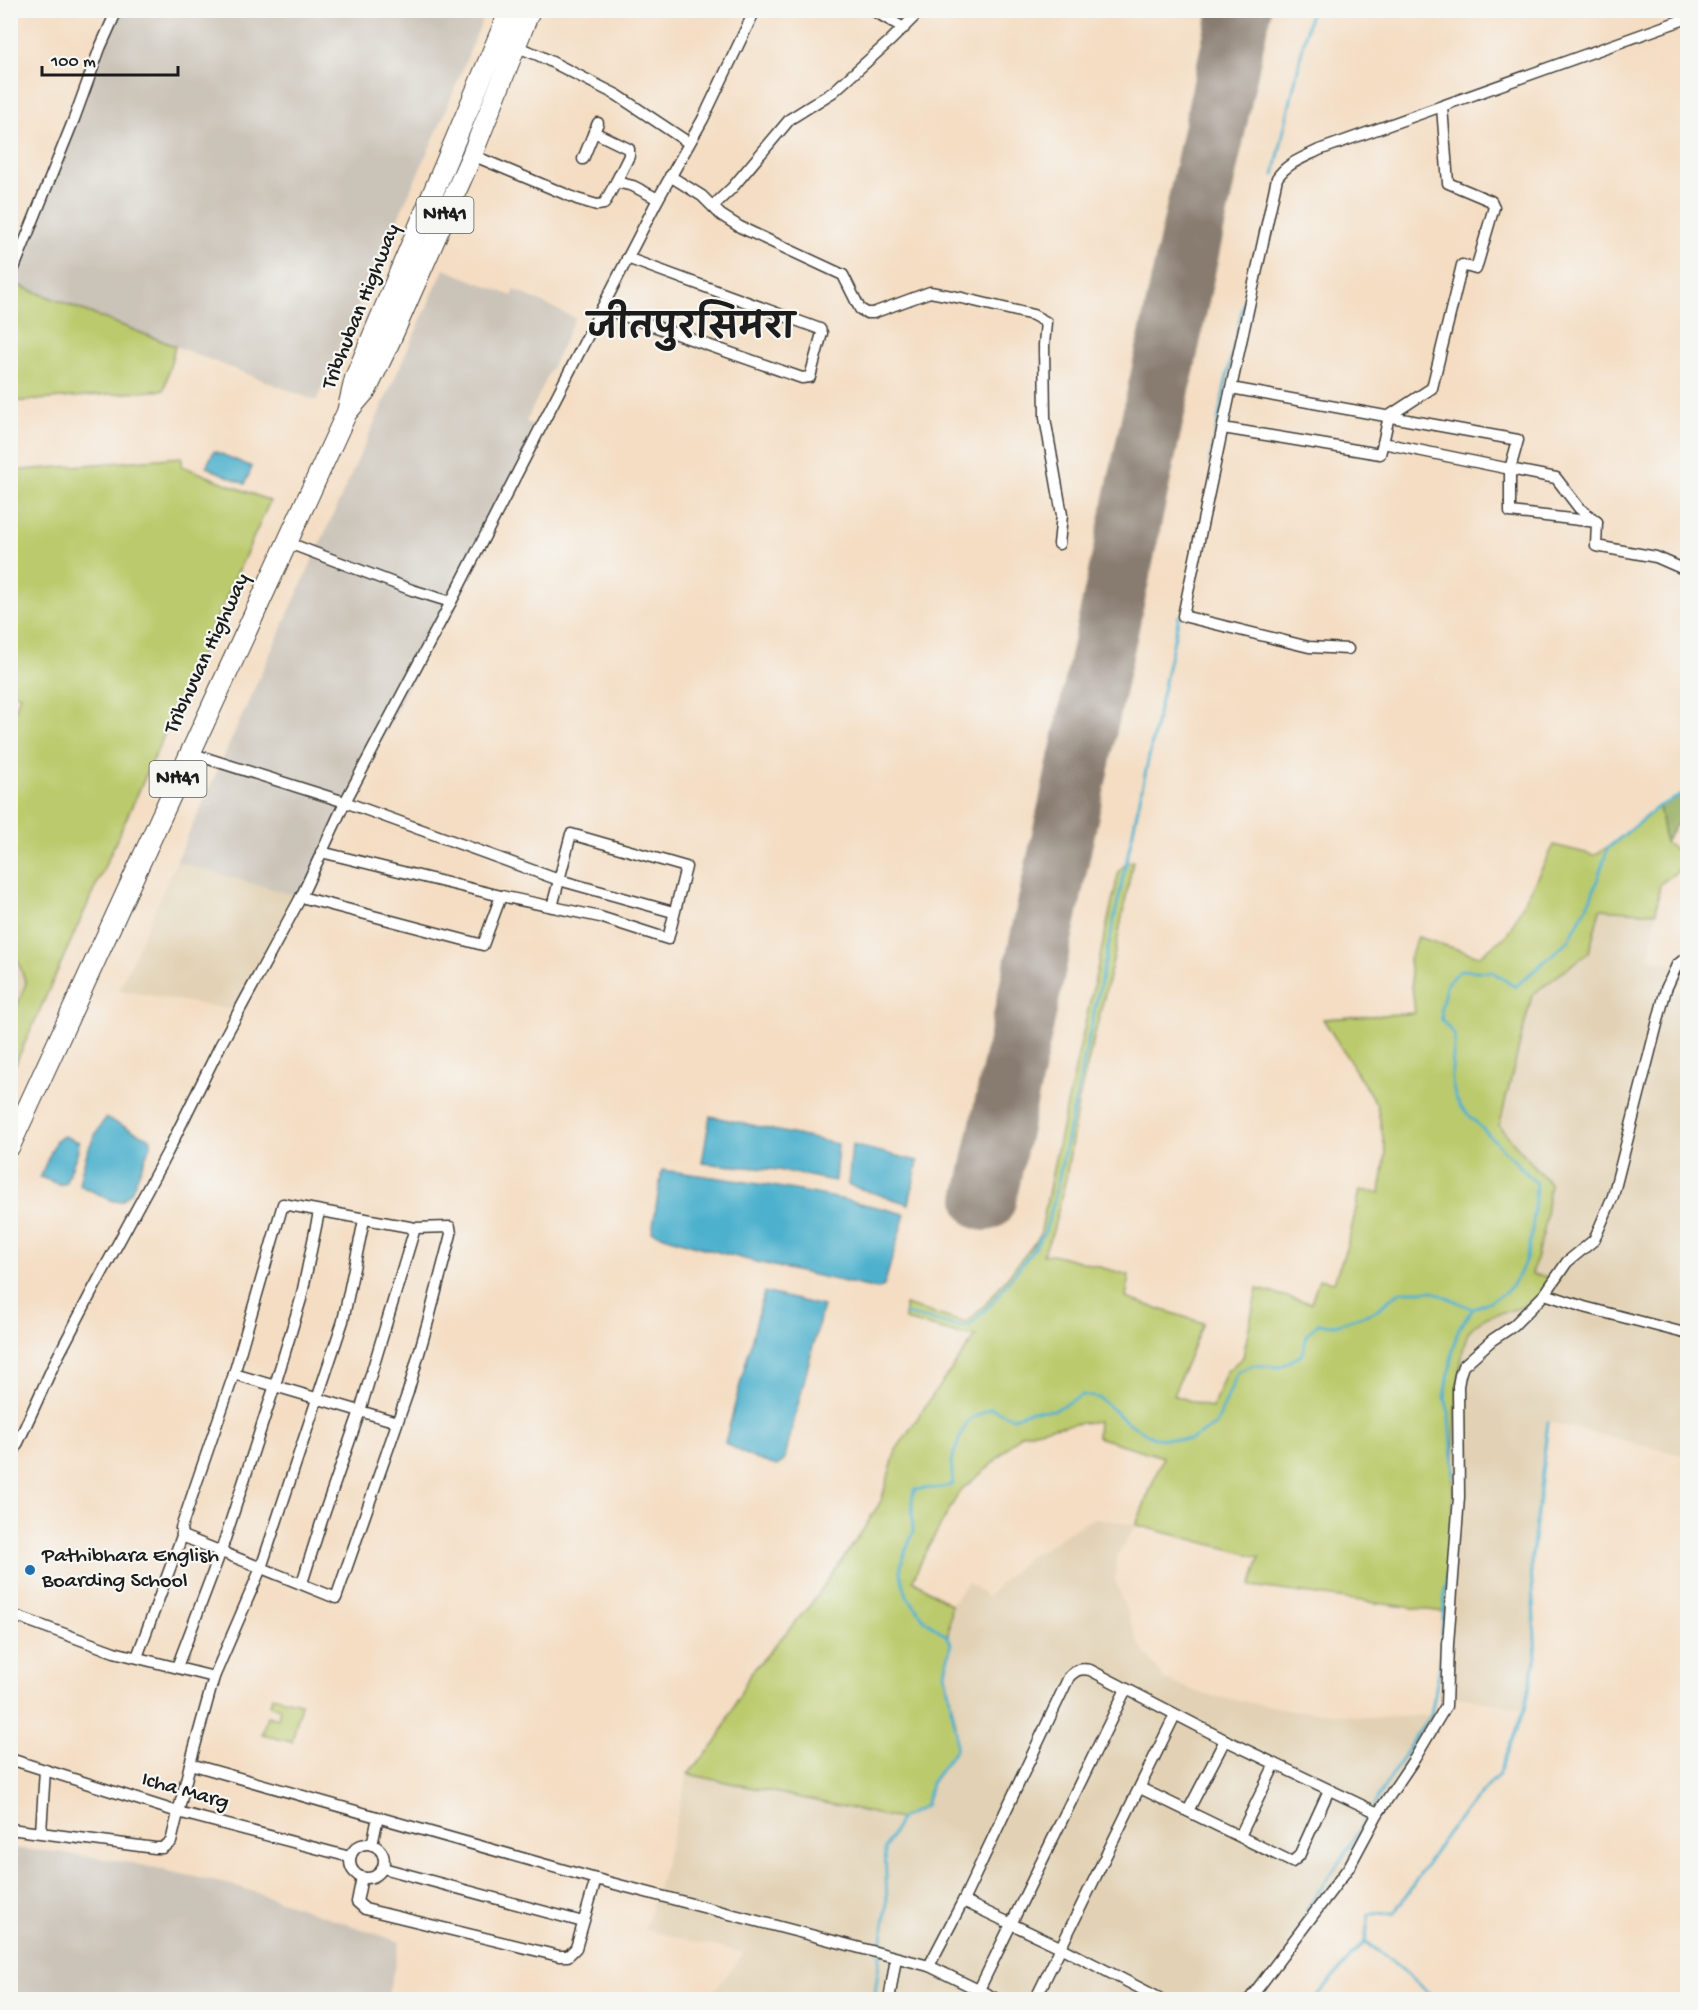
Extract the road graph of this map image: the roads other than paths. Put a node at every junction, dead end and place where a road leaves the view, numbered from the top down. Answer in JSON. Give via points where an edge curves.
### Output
{"nodes":[{"id":1,"x":117,"y":10,"type":"edge"},
{"id":2,"x":510,"y":10,"type":"edge"},
{"id":3,"x":530,"y":10,"type":"edge"},
{"id":4,"x":755,"y":10,"type":"edge"},
{"id":5,"x":872,"y":10,"type":"edge"},
{"id":6,"x":921,"y":10,"type":"edge"},
{"id":7,"x":1688,"y":18,"type":"edge"},
{"id":8,"x":904,"y":28,"type":"junction"},
{"id":9,"x":517,"y":47,"type":"junction"},
{"id":10,"x":1442,"y":107,"type":"junction"},
{"id":11,"x":689,"y":143,"type":"junction"},
{"id":12,"x":472,"y":156,"type":"junction"},
{"id":13,"x":583,"y":159,"type":"dead end"},
{"id":14,"x":670,"y":176,"type":"junction"},
{"id":15,"x":616,"y":182,"type":"junction"},
{"id":16,"x":658,"y":199,"type":"junction"},
{"id":17,"x":713,"y":206,"type":"junction"},
{"id":18,"x":627,"y":258,"type":"junction"},
{"id":19,"x":10,"y":278,"type":"edge"},
{"id":20,"x":602,"y":308,"type":"junction"},
{"id":21,"x":1231,"y":388,"type":"junction"},
{"id":22,"x":347,"y":412,"type":"junction"},
{"id":23,"x":1389,"y":416,"type":"junction"},
{"id":24,"x":1223,"y":428,"type":"junction"},
{"id":25,"x":1383,"y":443,"type":"junction"},
{"id":26,"x":1510,"y":469,"type":"junction"},
{"id":27,"x":1598,"y":522,"type":"junction"},
{"id":28,"x":286,"y":542,"type":"junction"},
{"id":29,"x":1059,"y":544,"type":"dead end"},
{"id":30,"x":1688,"y":571,"type":"edge"},
{"id":31,"x":451,"y":602,"type":"junction"},
{"id":32,"x":1348,"y":650,"type":"dead end"},
{"id":33,"x":189,"y":753,"type":"junction"},
{"id":34,"x":345,"y":802,"type":"junction"},
{"id":35,"x":321,"y":852,"type":"junction"},
{"id":36,"x":559,"y":880,"type":"junction"},
{"id":37,"x":501,"y":896,"type":"junction"},
{"id":38,"x":301,"y":897,"type":"junction"},
{"id":39,"x":552,"y":907,"type":"junction"},
{"id":40,"x":673,"y":912,"type":"junction"},
{"id":41,"x":1688,"y":956,"type":"edge"},
{"id":42,"x":10,"y":1146,"type":"edge"},
{"id":43,"x":319,"y":1212,"type":"junction"},
{"id":44,"x":364,"y":1220,"type":"junction"},
{"id":45,"x":415,"y":1228,"type":"junction"},
{"id":46,"x":1545,"y":1294,"type":"junction"},
{"id":47,"x":1688,"y":1334,"type":"edge"},
{"id":48,"x":234,"y":1374,"type":"junction"},
{"id":49,"x":275,"y":1385,"type":"junction"},
{"id":50,"x":317,"y":1398,"type":"junction"},
{"id":51,"x":360,"y":1411,"type":"junction"},
{"id":52,"x":398,"y":1422,"type":"junction"},
{"id":53,"x":10,"y":1460,"type":"edge"},
{"id":54,"x":182,"y":1536,"type":"junction"},
{"id":55,"x":221,"y":1551,"type":"junction"},
{"id":56,"x":261,"y":1568,"type":"junction"},
{"id":57,"x":302,"y":1583,"type":"junction"},
{"id":58,"x":10,"y":1614,"type":"edge"},
{"id":59,"x":137,"y":1657,"type":"junction"},
{"id":60,"x":177,"y":1667,"type":"junction"},
{"id":61,"x":214,"y":1677,"type":"junction"},
{"id":62,"x":1126,"y":1689,"type":"junction"},
{"id":63,"x":1175,"y":1715,"type":"junction"},
{"id":64,"x":1225,"y":1740,"type":"junction"},
{"id":65,"x":10,"y":1759,"type":"edge"},
{"id":66,"x":190,"y":1764,"type":"junction"},
{"id":67,"x":1275,"y":1764,"type":"junction"},
{"id":68,"x":45,"y":1770,"type":"junction"},
{"id":69,"x":1140,"y":1788,"type":"junction"},
{"id":70,"x":1329,"y":1790,"type":"junction"},
{"id":71,"x":1188,"y":1811,"type":"junction"},
{"id":72,"x":178,"y":1812,"type":"junction"},
{"id":73,"x":1377,"y":1813,"type":"junction"},
{"id":74,"x":378,"y":1817,"type":"junction"},
{"id":75,"x":10,"y":1829,"type":"edge"},
{"id":76,"x":41,"y":1832,"type":"junction"},
{"id":77,"x":1240,"y":1836,"type":"junction"},
{"id":78,"x":372,"y":1845,"type":"junction"},
{"id":79,"x":351,"y":1857,"type":"junction"},
{"id":80,"x":383,"y":1868,"type":"junction"},
{"id":81,"x":362,"y":1877,"type":"junction"},
{"id":82,"x":596,"y":1879,"type":"junction"},
{"id":83,"x":963,"y":1901,"type":"junction"},
{"id":84,"x":583,"y":1922,"type":"junction"},
{"id":85,"x":1012,"y":1923,"type":"junction"},
{"id":86,"x":1060,"y":1947,"type":"junction"},
{"id":87,"x":896,"y":1958,"type":"junction"},
{"id":88,"x":929,"y":1966,"type":"junction"},
{"id":89,"x":976,"y":1994,"type":"edge"},
{"id":90,"x":889,"y":2000,"type":"edge"},
{"id":91,"x":999,"y":2000,"type":"edge"},
{"id":92,"x":1035,"y":2000,"type":"edge"},
{"id":93,"x":1158,"y":2000,"type":"edge"},
{"id":94,"x":1249,"y":2000,"type":"edge"}],
"edges":[{"from":1,"to":19,"type":"street"},
{"from":2,"to":22,"type":"highway","name":"Tribhuban Highway","number":"NH41","via":[[355,378]]},
{"from":3,"to":9,"type":"highway","name":"Tribhuban Highway","number":"NH41"},
{"from":4,"to":11,"type":"street"},
{"from":5,"to":8,"type":"street"},
{"from":6,"to":8,"type":"street"},
{"from":7,"to":10,"type":"street"},
{"from":8,"to":17,"type":"street","via":[[833,92],[789,119]]},
{"from":9,"to":11,"type":"street","via":[[617,95]]},
{"from":9,"to":12,"type":"highway","name":"Tribhuban Highway","number":"NH41"},
{"from":10,"to":21,"type":"street","via":[[1319,150],[1283,169],[1277,178]]},
{"from":10,"to":23,"type":"street","via":[[1448,183],[1491,201],[1494,207],[1476,269],[1462,266],[1432,388]]},
{"from":11,"to":14,"type":"street"},
{"from":12,"to":15,"type":"street","via":[[597,205],[604,204]]},
{"from":12,"to":22,"type":"highway","name":"Tribhuban Highway","number":"NH41","via":[[366,389]]},
{"from":13,"to":15,"type":"street","via":[[596,128],[628,149],[629,156]]},
{"from":14,"to":16,"type":"street"},
{"from":14,"to":17,"type":"street"},
{"from":15,"to":16,"type":"street"},
{"from":16,"to":18,"type":"street"},
{"from":17,"to":29,"type":"street","via":[[740,227],[843,275],[860,309],[867,313],[930,292],[1033,315],[1046,322],[1045,418],[1062,515]]},
{"from":18,"to":20,"type":"street"},
{"from":18,"to":20,"type":"street","via":[[820,329],[810,377],[802,378]]},
{"from":20,"to":31,"type":"street"},
{"from":21,"to":23,"type":"street"},
{"from":21,"to":24,"type":"street"},
{"from":22,"to":28,"type":"highway","name":"Tribhuvan Highway","number":"NH41"},
{"from":23,"to":25,"type":"street"},
{"from":23,"to":26,"type":"street","via":[[1518,440]]},
{"from":24,"to":25,"type":"street","via":[[1380,454]]},
{"from":24,"to":32,"type":"street","via":[[1184,616],[1309,647]]},
{"from":25,"to":26,"type":"street"},
{"from":26,"to":27,"type":"street","via":[[1556,478],[1579,508]]},
{"from":26,"to":27,"type":"street","via":[[1510,512]]},
{"from":27,"to":30,"type":"street","via":[[1596,546],[1656,557]]},
{"from":28,"to":31,"type":"street"},
{"from":28,"to":33,"type":"highway","name":"Tribhuvan Highway","number":"NH41"},
{"from":31,"to":34,"type":"street"},
{"from":33,"to":34,"type":"street"},
{"from":33,"to":42,"type":"highway","name":"Tribhuvan Highway","number":"NH41"},
{"from":34,"to":35,"type":"street"},
{"from":34,"to":36,"type":"street"},
{"from":35,"to":37,"type":"street"},
{"from":35,"to":38,"type":"street"},
{"from":36,"to":39,"type":"street"},
{"from":36,"to":40,"type":"street"},
{"from":36,"to":40,"type":"street","via":[[571,834],[686,867]]},
{"from":37,"to":38,"type":"street","via":[[483,945]]},
{"from":37,"to":39,"type":"street"},
{"from":38,"to":53,"type":"street","via":[[74,1325]]},
{"from":39,"to":40,"type":"street","via":[[600,917],[668,939]]},
{"from":41,"to":46,"type":"street","via":[[1677,965],[1666,989],[1613,1197],[1594,1240],[1568,1262]]},
{"from":43,"to":44,"type":"street"},
{"from":43,"to":48,"type":"street","via":[[283,1204]]},
{"from":43,"to":49,"type":"street","via":[[301,1299]]},
{"from":44,"to":45,"type":"street"},
{"from":44,"to":50,"type":"street","via":[[343,1322]]},
{"from":45,"to":51,"type":"street"},
{"from":45,"to":52,"type":"street","via":[[450,1227],[451,1234]]},
{"from":46,"to":47,"type":"street"},
{"from":46,"to":73,"type":"street","via":[[1463,1366],[1460,1375],[1459,1497],[1446,1706]]},
{"from":48,"to":49,"type":"street"},
{"from":48,"to":54,"type":"street","via":[[181,1528]]},
{"from":49,"to":50,"type":"street"},
{"from":49,"to":55,"type":"street"},
{"from":50,"to":51,"type":"street"},
{"from":50,"to":56,"type":"street"},
{"from":51,"to":52,"type":"street"},
{"from":51,"to":57,"type":"street"},
{"from":52,"to":57,"type":"street","via":[[336,1598]]},
{"from":54,"to":55,"type":"street"},
{"from":54,"to":59,"type":"street"},
{"from":55,"to":56,"type":"street"},
{"from":55,"to":60,"type":"street"},
{"from":56,"to":57,"type":"street"},
{"from":56,"to":61,"type":"street"},
{"from":58,"to":59,"type":"street"},
{"from":59,"to":60,"type":"street"},
{"from":60,"to":61,"type":"street"},
{"from":61,"to":66,"type":"street"},
{"from":62,"to":63,"type":"street"},
{"from":62,"to":83,"type":"street","via":[[1090,1670],[1080,1668],[1069,1677]]},
{"from":62,"to":85,"type":"street"},
{"from":63,"to":64,"type":"street"},
{"from":63,"to":69,"type":"street"},
{"from":64,"to":67,"type":"street"},
{"from":64,"to":71,"type":"street"},
{"from":65,"to":68,"type":"street","name":"Icha Marg"},
{"from":66,"to":72,"type":"street"},
{"from":66,"to":74,"type":"street"},
{"from":67,"to":70,"type":"street"},
{"from":67,"to":77,"type":"street"},
{"from":68,"to":72,"type":"street","name":"Icha Marg"},
{"from":68,"to":76,"type":"street"},
{"from":69,"to":71,"type":"street"},
{"from":69,"to":86,"type":"street"},
{"from":70,"to":73,"type":"street"},
{"from":70,"to":77,"type":"street","via":[[1299,1856],[1292,1862]]},
{"from":71,"to":77,"type":"street"},
{"from":72,"to":76,"type":"street","via":[[173,1838],[162,1848]]},
{"from":72,"to":79,"type":"street","name":"Icha Marg"},
{"from":73,"to":94,"type":"street","via":[[1349,1867]]},
{"from":74,"to":78,"type":"street"},
{"from":74,"to":82,"type":"street"},
{"from":75,"to":76,"type":"street"},
{"from":78,"to":79,"type":"street","via":[[361,1845]]},
{"from":78,"to":80,"type":"street","via":[[381,1851]]},
{"from":79,"to":81,"type":"street","via":[[352,1869]]},
{"from":80,"to":81,"type":"street","via":[[374,1876]]},
{"from":80,"to":84,"type":"street"},
{"from":81,"to":84,"type":"street","via":[[357,1902],[365,1909],[559,1956],[568,1956],[576,1948]]},
{"from":82,"to":84,"type":"street"},
{"from":82,"to":87,"type":"street"},
{"from":83,"to":85,"type":"street"},
{"from":83,"to":88,"type":"street"},
{"from":85,"to":86,"type":"street"},
{"from":85,"to":89,"type":"street"},
{"from":86,"to":92,"type":"street"},
{"from":86,"to":93,"type":"street"},
{"from":87,"to":88,"type":"street"},
{"from":87,"to":90,"type":"street"},
{"from":88,"to":89,"type":"street"},
{"from":89,"to":91,"type":"street"}]}
